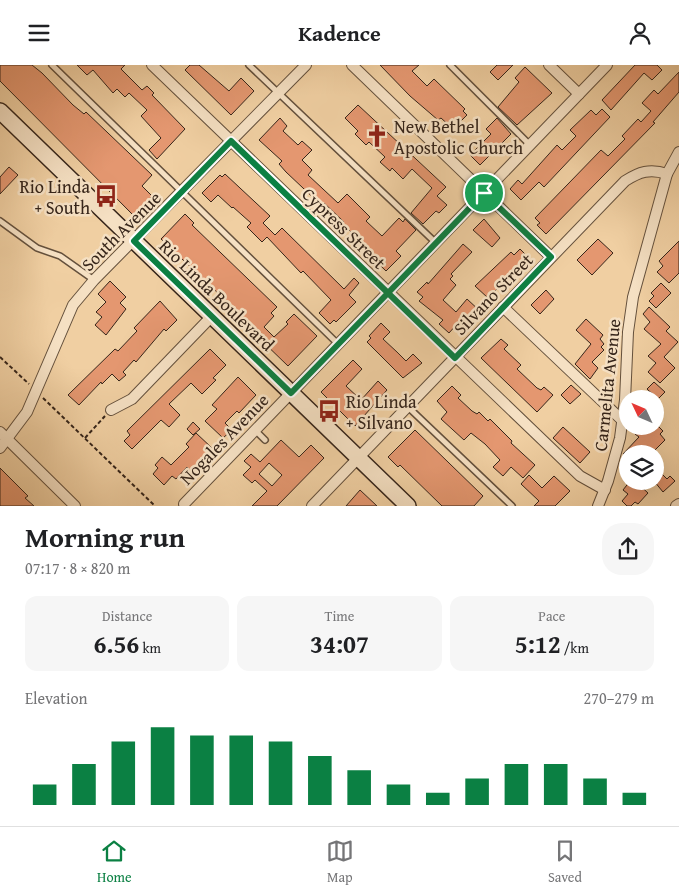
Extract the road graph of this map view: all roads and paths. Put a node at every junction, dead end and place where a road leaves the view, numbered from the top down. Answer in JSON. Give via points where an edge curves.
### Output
{"nodes":[{"id":1,"x":52,"y":65,"type":"edge"},
{"id":2,"x":152,"y":65,"type":"edge"},
{"id":3,"x":249,"y":65,"type":"edge"},
{"id":4,"x":306,"y":65,"type":"edge"},
{"id":5,"x":352,"y":65,"type":"edge"},
{"id":6,"x":450,"y":65,"type":"edge"},
{"id":7,"x":549,"y":65,"type":"edge"},
{"id":8,"x":607,"y":65,"type":"edge"},
{"id":9,"x":278,"y":93,"type":"junction"},
{"id":10,"x":579,"y":94,"type":"junction"},
{"id":11,"x":0,"y":111,"type":"edge"},
{"id":12,"x":231,"y":141,"type":"junction"},
{"id":13,"x":530,"y":145,"type":"junction"},
{"id":14,"x":679,"y":152,"type":"edge"},
{"id":15,"x":667,"y":174,"type":"junction"},
{"id":16,"x":183,"y":191,"type":"junction"},
{"id":17,"x":484,"y":193,"type":"junction"},
{"id":18,"x":0,"y":221,"type":"edge"},
{"id":19,"x":134,"y":241,"type":"junction"},
{"id":20,"x":436,"y":243,"type":"junction"},
{"id":21,"x":551,"y":257,"type":"junction"},
{"id":22,"x":94,"y":279,"type":"junction"},
{"id":23,"x":388,"y":293,"type":"junction"},
{"id":24,"x":503,"y":307,"type":"junction"},
{"id":25,"x":212,"y":317,"type":"junction"},
{"id":26,"x":338,"y":344,"type":"junction"},
{"id":27,"x":0,"y":357,"type":"edge"},
{"id":28,"x":455,"y":358,"type":"junction"},
{"id":29,"x":29,"y":384,"type":"dead end"},
{"id":30,"x":625,"y":390,"type":"edge"},
{"id":31,"x":291,"y":393,"type":"junction"},
{"id":32,"x":44,"y":399,"type":"dead end"},
{"id":33,"x":408,"y":407,"type":"junction"},
{"id":34,"x":111,"y":410,"type":"dead end"},
{"id":35,"x":619,"y":417,"type":"edge"},
{"id":36,"x":100,"y":422,"type":"dead end"},
{"id":37,"x":255,"y":430,"type":"junction"},
{"id":38,"x":0,"y":431,"type":"edge"},
{"id":39,"x":620,"y":435,"type":"edge"},
{"id":40,"x":85,"y":438,"type":"junction"},
{"id":41,"x":8,"y":439,"type":"junction"},
{"id":42,"x":265,"y":440,"type":"dead end"},
{"id":43,"x":0,"y":448,"type":"edge"},
{"id":44,"x":359,"y":458,"type":"junction"},
{"id":45,"x":605,"y":490,"type":"junction"},
{"id":46,"x":184,"y":504,"type":"dead end"},
{"id":47,"x":75,"y":506,"type":"edge"},
{"id":48,"x":155,"y":506,"type":"edge"},
{"id":49,"x":312,"y":506,"type":"edge"},
{"id":50,"x":408,"y":506,"type":"edge"},
{"id":51,"x":512,"y":506,"type":"edge"},
{"id":52,"x":598,"y":506,"type":"edge"}],
"edges":[{"from":1,"to":16,"type":"lane"},
{"from":2,"to":12,"type":"street","name":"Cypress Street"},
{"from":3,"to":9,"type":"lane"},
{"from":4,"to":9,"type":"street","name":"South Avenue"},
{"from":5,"to":17,"type":"street"},
{"from":6,"to":13,"type":"lane"},
{"from":7,"to":10,"type":"street"},
{"from":8,"to":10,"type":"street","name":"Nogales Avenue"},
{"from":9,"to":12,"type":"street","name":"South Avenue"},
{"from":9,"to":20,"type":"lane"},
{"from":10,"to":13,"type":"street","name":"Nogales Avenue"},
{"from":11,"to":19,"type":"main road","name":"Rio Linda Boulevard"},
{"from":12,"to":16,"type":"street","name":"South Avenue"},
{"from":12,"to":23,"type":"street","name":"Cypress Street"},
{"from":13,"to":17,"type":"street","name":"Nogales Avenue"},
{"from":14,"to":15,"type":"street","name":"Carmelita Avenue"},
{"from":15,"to":21,"type":"street","name":"Silvano Street","via":[[657,170],[644,171],[625,181]]},
{"from":15,"to":30,"type":"street","name":"Carmelita Avenue","via":[[633,297]]},
{"from":16,"to":19,"type":"street","name":"South Avenue"},
{"from":16,"to":26,"type":"lane"},
{"from":17,"to":20,"type":"street","name":"Nogales Avenue"},
{"from":17,"to":21,"type":"street"},
{"from":18,"to":22,"type":"lane","via":[[37,248],[60,256]]},
{"from":19,"to":22,"type":"street","name":"South Avenue"},
{"from":19,"to":25,"type":"main road","name":"Rio Linda Boulevard"},
{"from":20,"to":23,"type":"street","name":"Nogales Avenue"},
{"from":21,"to":24,"type":"street","name":"Silvano Street"},
{"from":22,"to":41,"type":"street","name":"South Avenue","via":[[73,305],[27,412]]},
{"from":23,"to":26,"type":"street","name":"Nogales Avenue"},
{"from":23,"to":28,"type":"street","name":"Cypress Street"},
{"from":24,"to":28,"type":"street","name":"Silvano Street"},
{"from":24,"to":35,"type":"street"},
{"from":25,"to":31,"type":"main road","name":"Rio Linda Boulevard"},
{"from":25,"to":34,"type":"street","via":[[132,399]]},
{"from":26,"to":31,"type":"street","name":"Nogales Avenue"},
{"from":27,"to":29,"type":"path"},
{"from":28,"to":33,"type":"street","name":"Silvano Street"},
{"from":28,"to":45,"type":"street","name":"Cypress Street","via":[[580,477]]},
{"from":31,"to":37,"type":"street","name":"Nogales Avenue"},
{"from":31,"to":44,"type":"main road","name":"Rio Linda Boulevard"},
{"from":32,"to":40,"type":"path"},
{"from":33,"to":44,"type":"street","name":"Silvano Street"},
{"from":33,"to":51,"type":"lane"},
{"from":36,"to":40,"type":"path"},
{"from":37,"to":42,"type":"lane"},
{"from":37,"to":46,"type":"street","name":"Nogales Avenue"},
{"from":38,"to":41,"type":"street"},
{"from":39,"to":45,"type":"street","name":"Carmelita Avenue"},
{"from":40,"to":48,"type":"path"},
{"from":41,"to":43,"type":"street","name":"South Avenue"},
{"from":41,"to":47,"type":"street"},
{"from":44,"to":49,"type":"street","name":"Silvano Street"},
{"from":44,"to":50,"type":"main road","name":"Rio Linda Boulevard"},
{"from":45,"to":52,"type":"street","name":"Carmelita Avenue"}]}
